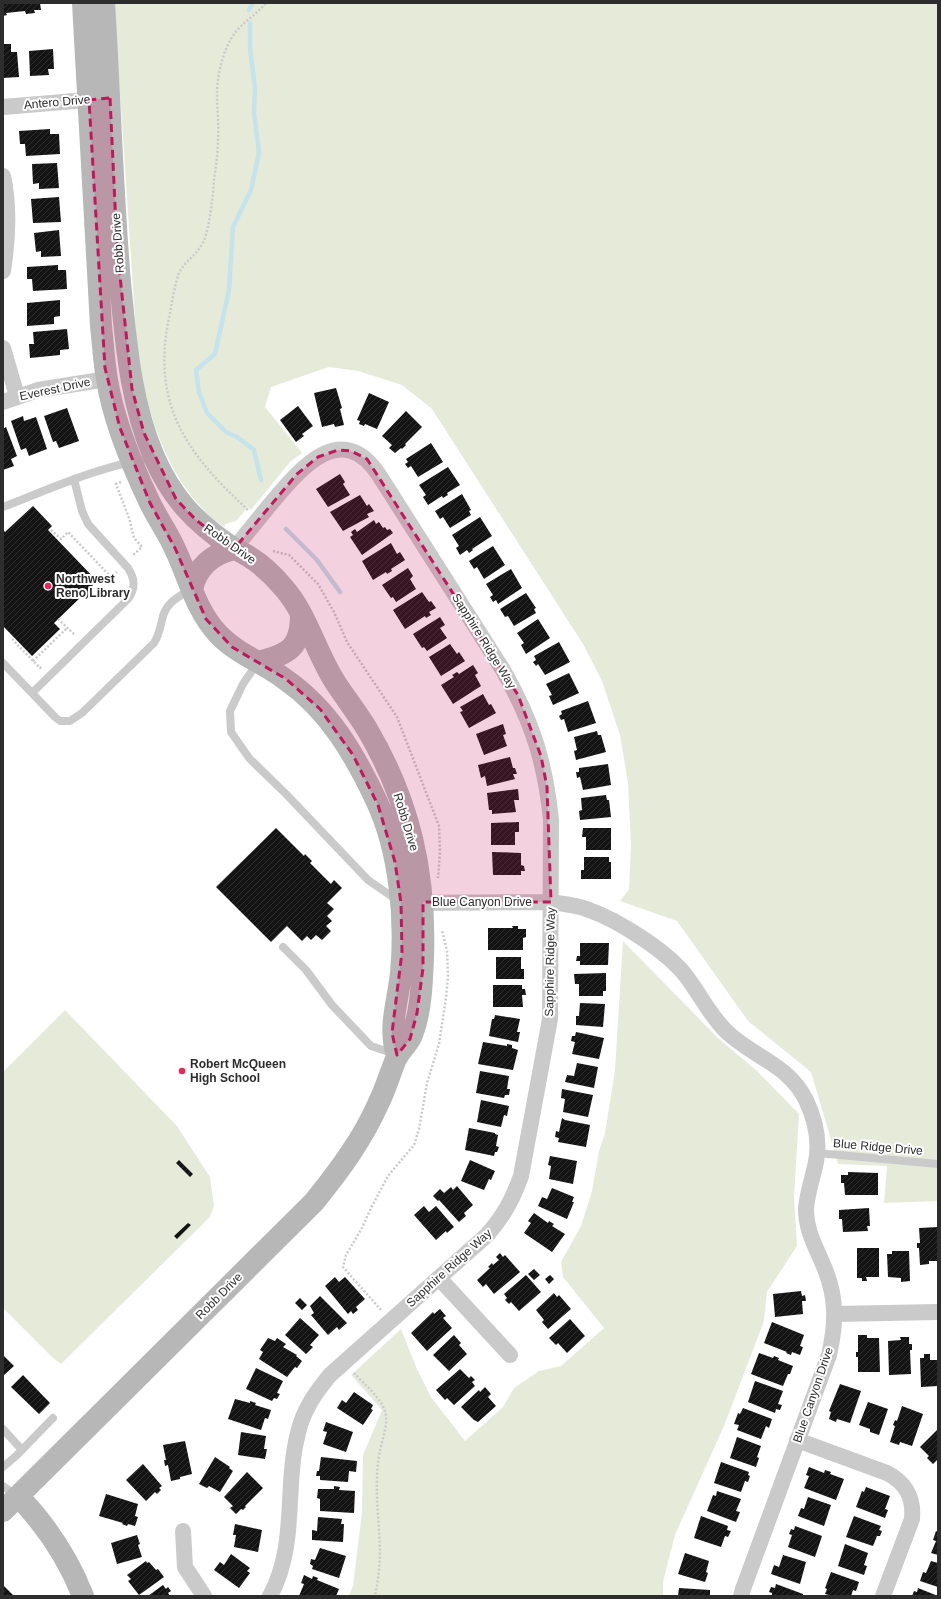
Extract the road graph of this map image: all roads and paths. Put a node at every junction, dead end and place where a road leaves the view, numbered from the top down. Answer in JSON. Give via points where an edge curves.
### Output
{"nodes":[{"id":1,"x":83,"y":3,"type":"edge"},
{"id":2,"x":104,"y":3,"type":"edge"},
{"id":3,"x":266,"y":3,"type":"edge"},
{"id":4,"x":100,"y":99,"type":"junction"},
{"id":5,"x":3,"y":107,"type":"edge"},
{"id":6,"x":3,"y":176,"type":"edge"},
{"id":7,"x":3,"y":271,"type":"edge"},
{"id":8,"x":3,"y":348,"type":"edge"},
{"id":9,"x":107,"y":378,"type":"junction"},
{"id":10,"x":10,"y":399,"type":"edge"},
{"id":11,"x":154,"y":458,"type":"junction"},
{"id":12,"x":130,"y":470,"type":"junction"},
{"id":13,"x":74,"y":479,"type":"junction"},
{"id":14,"x":3,"y":507,"type":"edge"},
{"id":15,"x":248,"y":510,"type":"dead end"},
{"id":16,"x":51,"y":530,"type":"dead end"},
{"id":17,"x":234,"y":549,"type":"junction"},
{"id":18,"x":132,"y":556,"type":"dead end"},
{"id":19,"x":120,"y":568,"type":"dead end"},
{"id":20,"x":192,"y":589,"type":"junction"},
{"id":21,"x":301,"y":614,"type":"junction"},
{"id":22,"x":58,"y":619,"type":"dead end"},
{"id":23,"x":67,"y":628,"type":"junction"},
{"id":24,"x":80,"y":630,"type":"dead end"},
{"id":25,"x":12,"y":639,"type":"dead end"},
{"id":26,"x":33,"y":661,"type":"junction"},
{"id":27,"x":258,"y":662,"type":"junction"},
{"id":28,"x":3,"y":663,"type":"edge"},
{"id":29,"x":46,"y":663,"type":"dead end"},
{"id":30,"x":32,"y":693,"type":"junction"},
{"id":31,"x":423,"y":902,"type":"junction"},
{"id":32,"x":551,"y":902,"type":"junction"},
{"id":33,"x":401,"y":903,"type":"junction"},
{"id":34,"x":283,"y":947,"type":"dead end"},
{"id":35,"x":397,"y":1055,"type":"junction"},
{"id":36,"x":817,"y":1153,"type":"junction"},
{"id":37,"x":938,"y":1164,"type":"edge"},
{"id":38,"x":439,"y":1278,"type":"junction"},
{"id":39,"x":938,"y":1312,"type":"edge"},
{"id":40,"x":835,"y":1314,"type":"junction"},
{"id":41,"x":510,"y":1355,"type":"dead end"},
{"id":42,"x":342,"y":1364,"type":"junction"},
{"id":43,"x":53,"y":1418,"type":"dead end"},
{"id":44,"x":3,"y":1429,"type":"edge"},
{"id":45,"x":797,"y":1440,"type":"junction"},
{"id":46,"x":22,"y":1450,"type":"junction"},
{"id":47,"x":3,"y":1467,"type":"edge"},
{"id":48,"x":8,"y":1498,"type":"edge"},
{"id":49,"x":183,"y":1531,"type":"dead end"},
{"id":50,"x":83,"y":1596,"type":"edge"},
{"id":51,"x":204,"y":1596,"type":"edge"},
{"id":52,"x":270,"y":1596,"type":"edge"},
{"id":53,"x":375,"y":1596,"type":"edge"},
{"id":54,"x":742,"y":1596,"type":"edge"},
{"id":55,"x":884,"y":1596,"type":"edge"}],
"edges":[{"from":1,"to":4,"type":"street","name":"Robb Drive"},
{"from":2,"to":4,"type":"street","name":"Robb Drive"},
{"from":3,"to":15,"type":"path","via":[[241,25],[224,54],[217,80],[218,137],[206,236],[180,273],[166,334],[164,362],[166,389],[185,438],[212,475]]},
{"from":4,"to":5,"type":"street","name":"Antero Drive"},
{"from":4,"to":9,"type":"street","name":"Robb Drive","via":[[101,326]]},
{"from":4,"to":11,"type":"street","name":"Robb Drive","via":[[132,389]]},
{"from":6,"to":7,"type":"street","via":[[9,218]]},
{"from":8,"to":10,"type":"street"},
{"from":9,"to":10,"type":"street","name":"Everest Drive","via":[[38,390]]},
{"from":9,"to":12,"type":"street","name":"Robb Drive"},
{"from":11,"to":12,"type":"lane"},
{"from":11,"to":17,"type":"street","name":"Robb Drive","via":[[176,499],[196,520]]},
{"from":12,"to":13,"type":"lane"},
{"from":12,"to":18,"type":"path","via":[[116,484],[134,538],[142,547]]},
{"from":12,"to":20,"type":"street","name":"Robb Drive","via":[[175,548]]},
{"from":13,"to":14,"type":"lane"},
{"from":13,"to":30,"type":"lane","via":[[88,524],[128,568],[134,588],[128,599]]},
{"from":16,"to":19,"type":"path","via":[[61,539],[68,532],[111,577]]},
{"from":17,"to":20,"type":"street","via":[[219,553],[202,566]]},
{"from":17,"to":21,"type":"street","name":"Robb Drive","via":[[274,577]]},
{"from":17,"to":32,"type":"street","name":"Sapphire Ridge Way","via":[[297,474],[318,457],[338,450],[351,451],[370,463],[518,695],[541,756],[547,787]]},
{"from":20,"to":27,"type":"street","name":"Robb Drive","via":[[200,610],[218,633],[232,647]]},
{"from":20,"to":30,"type":"lane","via":[[166,608],[159,636],[154,643],[77,718],[60,722]]},
{"from":21,"to":27,"type":"street","via":[[298,639],[291,648],[285,654]]},
{"from":21,"to":31,"type":"street","name":"Robb Drive","via":[[330,674],[366,726],[386,766],[408,820]]},
{"from":22,"to":23,"type":"path"},
{"from":23,"to":24,"type":"path","via":[[74,636]]},
{"from":23,"to":26,"type":"path"},
{"from":25,"to":26,"type":"path"},
{"from":26,"to":29,"type":"path","via":[[40,668]]},
{"from":27,"to":33,"type":"street","name":"Robb Drive","via":[[286,679],[320,709],[353,755],[376,799],[387,830]]},
{"from":27,"to":33,"type":"lane","via":[[243,684],[230,711],[231,732],[249,758],[368,880]]},
{"from":28,"to":30,"type":"lane"},
{"from":31,"to":32,"type":"street","name":"Blue Canyon Drive"},
{"from":31,"to":33,"type":"street","name":"Blue Canyon Drive"},
{"from":31,"to":35,"type":"street","name":"Robb Drive","via":[[423,968],[417,1013],[410,1039]]},
{"from":32,"to":36,"type":"street","name":"Blue Canyon Drive","via":[[588,909],[607,917],[670,958],[686,975],[726,1031],[740,1044],[784,1072],[796,1084],[812,1114],[817,1135]]},
{"from":32,"to":38,"type":"street","name":"Sapphire Ridge Way","via":[[550,1020],[521,1176],[502,1217],[487,1235]]},
{"from":33,"to":35,"type":"street","name":"Robb Drive","via":[[402,952],[392,1033]]},
{"from":34,"to":35,"type":"lane","via":[[371,1046]]},
{"from":35,"to":48,"type":"street","name":"Robb Drive","via":[[379,1103],[359,1140],[339,1171],[314,1202]]},
{"from":36,"to":37,"type":"lane","name":"Blue Ridge Drive"},
{"from":36,"to":40,"type":"street","name":"Blue Canyon Drive","via":[[806,1209],[813,1243],[832,1291]]},
{"from":38,"to":41,"type":"street"},
{"from":38,"to":42,"type":"street","name":"Sapphire Ridge Way"},
{"from":39,"to":40,"type":"street"},
{"from":40,"to":45,"type":"street","name":"Blue Canyon Drive","via":[[829,1355]]},
{"from":42,"to":52,"type":"street","name":"Sapphire Ridge Way","via":[[316,1392],[305,1410],[298,1432],[294,1452],[287,1549],[282,1569]]},
{"from":42,"to":53,"type":"path","via":[[352,1371],[380,1402],[386,1415],[377,1469],[380,1551]]},
{"from":43,"to":46,"type":"lane"},
{"from":44,"to":46,"type":"lane"},
{"from":45,"to":54,"type":"street","name":"Blue Canyon Drive"},
{"from":45,"to":55,"type":"street","via":[[887,1473],[897,1478],[905,1487],[913,1508],[912,1519]]},
{"from":46,"to":47,"type":"lane"},
{"from":48,"to":50,"type":"street","via":[[38,1518],[53,1539]]},
{"from":49,"to":51,"type":"street","via":[[185,1567]]}]}
